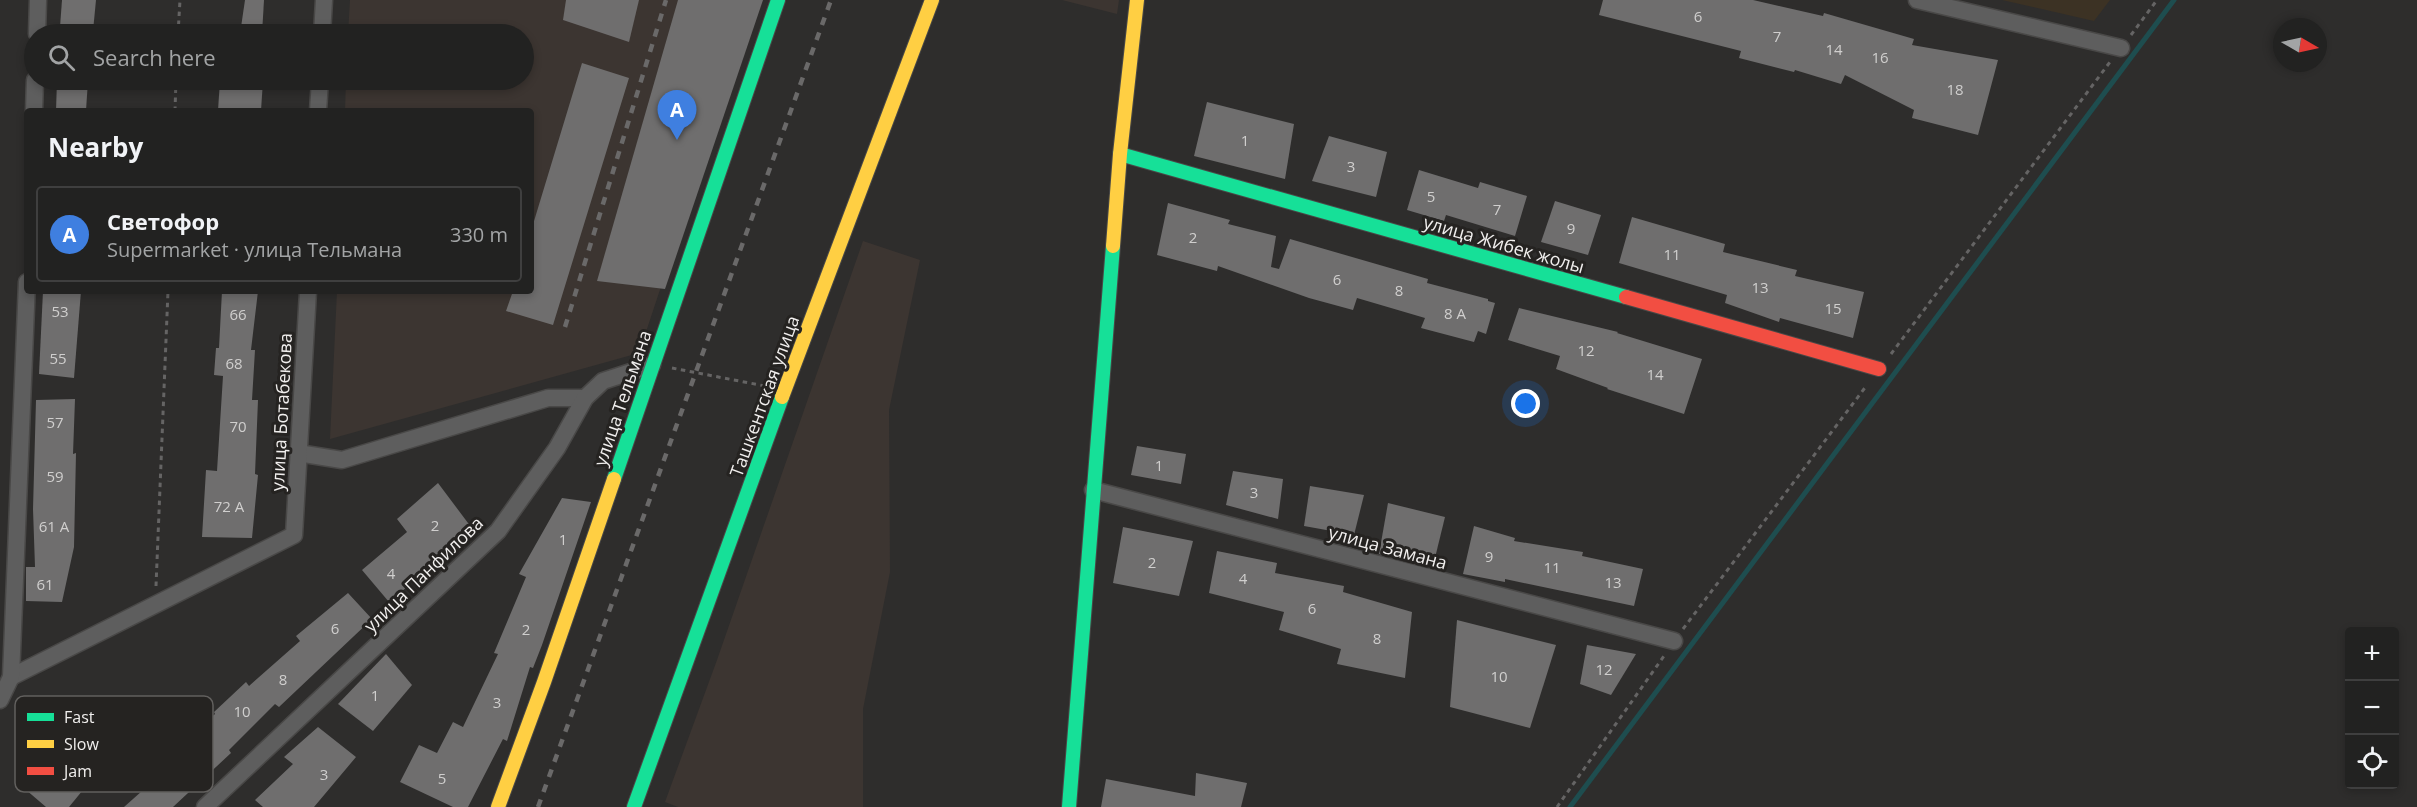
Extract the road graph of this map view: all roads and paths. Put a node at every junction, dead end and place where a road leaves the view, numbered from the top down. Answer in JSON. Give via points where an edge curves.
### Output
{"nodes":[{"id":1,"x":38,"y":0,"type":"edge"},
{"id":2,"x":180,"y":0,"type":"edge"},
{"id":3,"x":324,"y":0,"type":"edge"},
{"id":4,"x":778,"y":0,"type":"edge"},
{"id":5,"x":932,"y":0,"type":"edge"},
{"id":6,"x":1137,"y":0,"type":"edge"},
{"id":7,"x":1917,"y":0,"type":"edge"},
{"id":8,"x":2157,"y":0,"type":"edge"},
{"id":9,"x":37,"y":24,"type":"edge"},
{"id":10,"x":179,"y":24,"type":"edge"},
{"id":11,"x":323,"y":24,"type":"edge"},
{"id":12,"x":2121,"y":48,"type":"junction"},
{"id":13,"x":35,"y":90,"type":"edge"},
{"id":14,"x":176,"y":90,"type":"edge"},
{"id":15,"x":319,"y":90,"type":"edge"},
{"id":16,"x":34,"y":108,"type":"edge"},
{"id":17,"x":175,"y":108,"type":"edge"},
{"id":18,"x":318,"y":108,"type":"edge"},
{"id":19,"x":1120,"y":154,"type":"junction"},
{"id":20,"x":27,"y":294,"type":"edge"},
{"id":21,"x":168,"y":294,"type":"edge"},
{"id":22,"x":308,"y":294,"type":"edge"},
{"id":23,"x":652,"y":365,"type":"junction"},
{"id":24,"x":1879,"y":369,"type":"junction"},
{"id":25,"x":784,"y":390,"type":"junction"},
{"id":26,"x":585,"y":398,"type":"junction"},
{"id":27,"x":298,"y":453,"type":"junction"},
{"id":28,"x":1093,"y":490,"type":"junction"},
{"id":29,"x":155,"y":605,"type":"junction"},
{"id":30,"x":1674,"y":641,"type":"junction"},
{"id":31,"x":11,"y":677,"type":"junction"},
{"id":32,"x":0,"y":700,"type":"edge"},
{"id":33,"x":205,"y":807,"type":"edge"},
{"id":34,"x":498,"y":807,"type":"edge"},
{"id":35,"x":634,"y":807,"type":"edge"},
{"id":36,"x":1069,"y":807,"type":"edge"},
{"id":37,"x":1557,"y":807,"type":"edge"}],
"edges":[{"from":1,"to":9,"type":"street"},
{"from":2,"to":10,"type":"path"},
{"from":3,"to":11,"type":"street"},
{"from":4,"to":23,"type":"main road","name":"улица Тельмана"},
{"from":5,"to":25,"type":"main road","name":"Ташкентская улица"},
{"from":6,"to":19,"type":"main road"},
{"from":7,"to":12,"type":"street"},
{"from":8,"to":12,"type":"path"},
{"from":12,"to":24,"type":"path"},
{"from":13,"to":16,"type":"street"},
{"from":14,"to":17,"type":"path"},
{"from":15,"to":18,"type":"street"},
{"from":19,"to":24,"type":"main road","name":"улица Жибек жолы"},
{"from":19,"to":28,"type":"main road"},
{"from":20,"to":31,"type":"street"},
{"from":21,"to":29,"type":"path"},
{"from":22,"to":27,"type":"street","name":"улица Ботабекова"},
{"from":23,"to":25,"type":"path"},
{"from":23,"to":26,"type":"street","name":"улица Панфилова","via":[[603,381]]},
{"from":23,"to":34,"type":"main road","name":"улица Тельмана"},
{"from":24,"to":30,"type":"path"},
{"from":25,"to":35,"type":"main road","name":"Ташкентская улица"},
{"from":26,"to":27,"type":"street","via":[[548,398],[342,460]]},
{"from":26,"to":33,"type":"street","name":"улица Панфилова","via":[[557,448],[498,531]]},
{"from":27,"to":29,"type":"street","name":"улица Ботабекова","via":[[294,535]]},
{"from":28,"to":30,"type":"street","name":"улица Замана"},
{"from":28,"to":36,"type":"main road"},
{"from":29,"to":31,"type":"street"},
{"from":30,"to":37,"type":"path"},
{"from":31,"to":32,"type":"street"}]}
